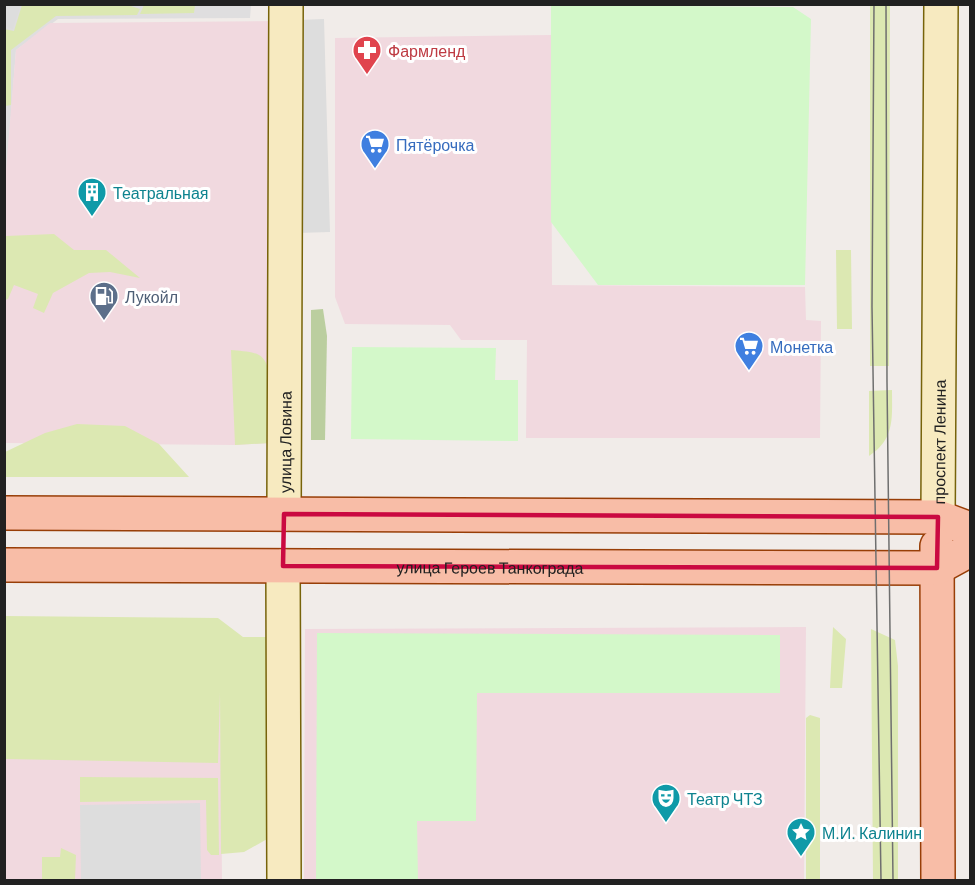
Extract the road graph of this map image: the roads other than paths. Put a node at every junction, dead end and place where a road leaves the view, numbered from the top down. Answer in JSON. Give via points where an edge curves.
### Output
{"nodes":[{"id":1,"x":286,"y":4,"type":"edge"},
{"id":2,"x":941,"y":4,"type":"edge"},
{"id":3,"x":4,"y":513,"type":"edge"},
{"id":4,"x":284,"y":514,"type":"junction"},
{"id":5,"x":938,"y":517,"type":"junction"},
{"id":6,"x":970,"y":529,"type":"edge"},
{"id":7,"x":970,"y":550,"type":"edge"},
{"id":8,"x":4,"y":565,"type":"edge"},
{"id":9,"x":283,"y":566,"type":"junction"},
{"id":10,"x":937,"y":568,"type":"junction"},
{"id":11,"x":284,"y":880,"type":"edge"},
{"id":12,"x":938,"y":880,"type":"edge"}],
"edges":[{"from":1,"to":4,"type":"street","name":"улица Ловина"},
{"from":2,"to":5,"type":"street","name":"проспект Ленина"},
{"from":3,"to":4,"type":"main road"},
{"from":4,"to":5,"type":"main road"},
{"from":4,"to":9,"type":"main road","name":"улица Ловина"},
{"from":5,"to":6,"type":"main road"},
{"from":5,"to":10,"type":"main road","name":"проспект Ленина"},
{"from":7,"to":10,"type":"main road","name":"улица Героев Танкограда"},
{"from":8,"to":9,"type":"main road","name":"улица Героев Танкограда"},
{"from":9,"to":10,"type":"main road","name":"улица Героев Танкограда"},
{"from":9,"to":11,"type":"street","name":"улица Ловина"},
{"from":10,"to":12,"type":"main road","name":"проспект Ленина"}]}
